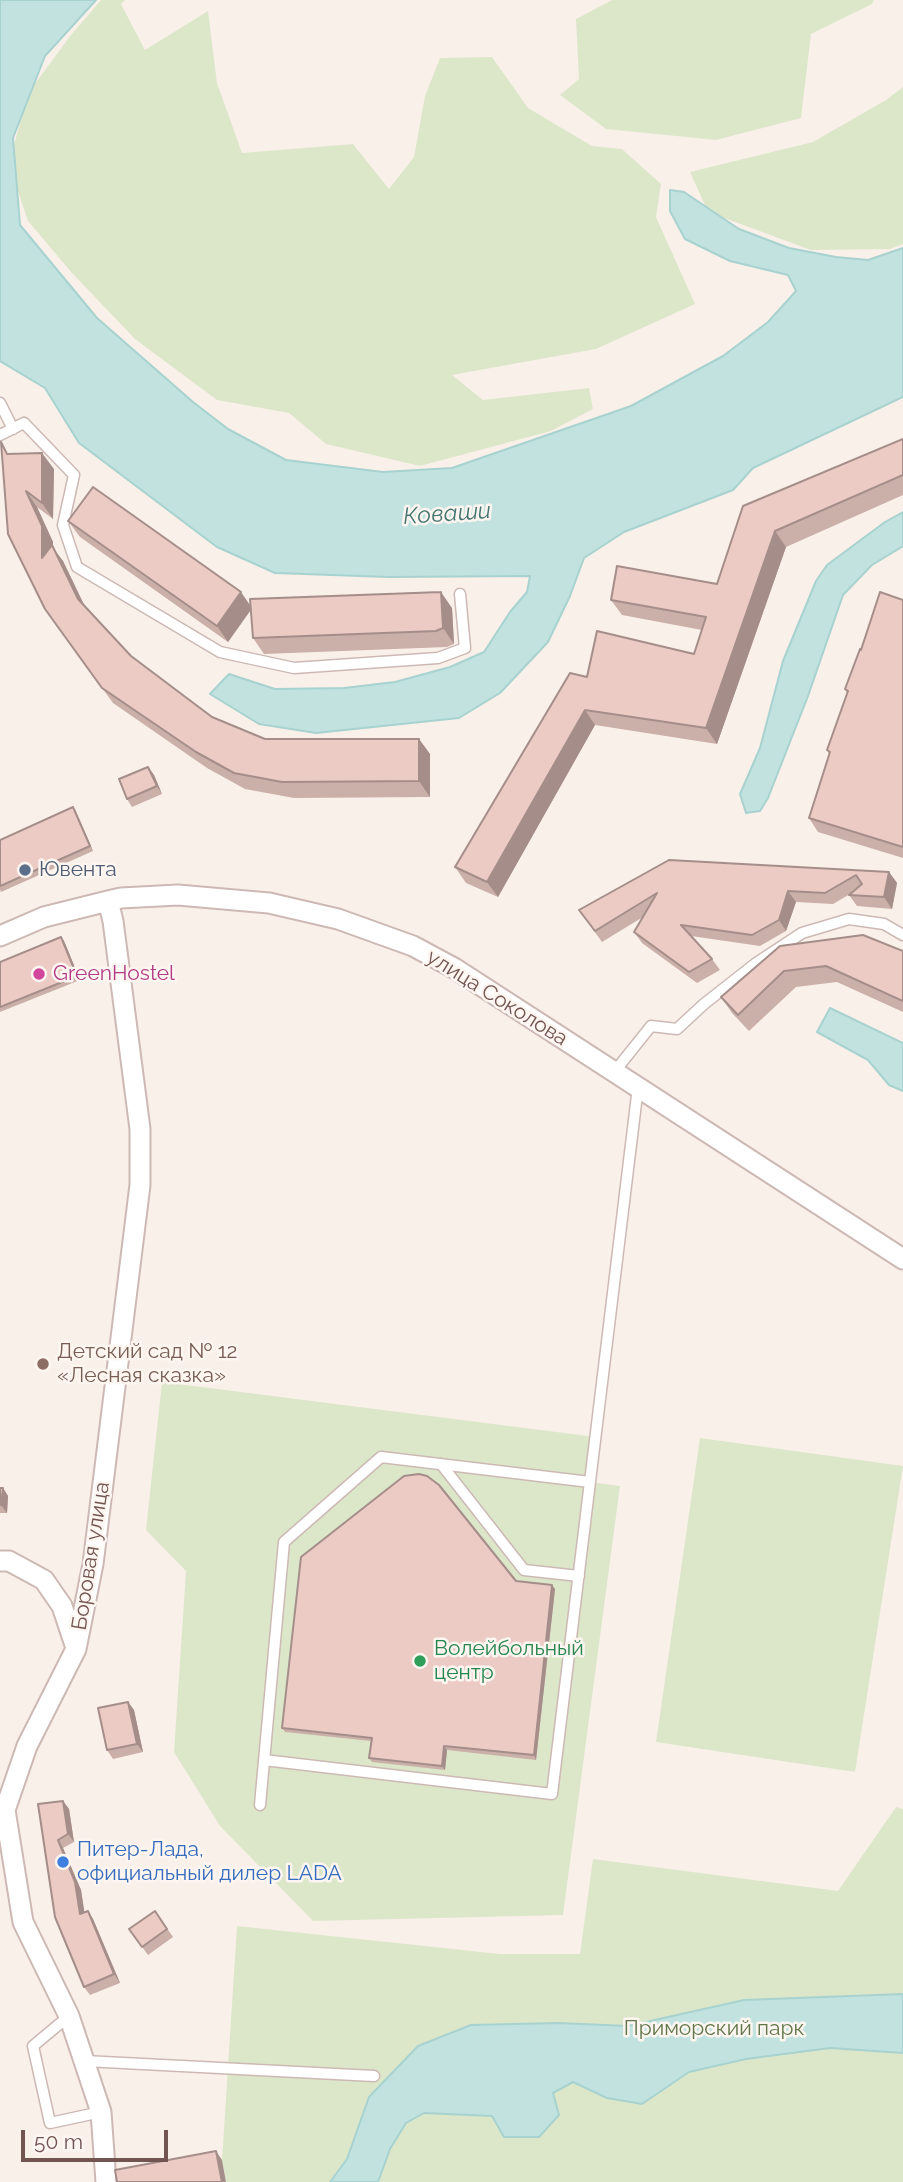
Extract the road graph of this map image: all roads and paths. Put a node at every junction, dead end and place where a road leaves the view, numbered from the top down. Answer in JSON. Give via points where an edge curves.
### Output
{"nodes":[{"id":1,"x":0,"y":403,"type":"edge"},
{"id":2,"x":13,"y":429,"type":"junction"},
{"id":3,"x":0,"y":435,"type":"edge"},
{"id":4,"x":460,"y":594,"type":"dead end"},
{"id":5,"x":108,"y":901,"type":"junction"},
{"id":6,"x":903,"y":935,"type":"edge"},
{"id":7,"x":0,"y":936,"type":"edge"},
{"id":8,"x":615,"y":1071,"type":"junction"},
{"id":9,"x":638,"y":1087,"type":"junction"},
{"id":10,"x":903,"y":1259,"type":"edge"},
{"id":11,"x":441,"y":1464,"type":"junction"},
{"id":12,"x":590,"y":1482,"type":"junction"},
{"id":13,"x":0,"y":1561,"type":"edge"},
{"id":14,"x":579,"y":1576,"type":"junction"},
{"id":15,"x":76,"y":1648,"type":"junction"},
{"id":16,"x":264,"y":1760,"type":"junction"},
{"id":17,"x":260,"y":1805,"type":"dead end"},
{"id":18,"x":69,"y":2017,"type":"junction"},
{"id":19,"x":85,"y":2060,"type":"junction"},
{"id":20,"x":374,"y":2076,"type":"dead end"},
{"id":21,"x":101,"y":2112,"type":"junction"},
{"id":22,"x":106,"y":2182,"type":"edge"}],
"edges":[{"from":1,"to":2,"type":"lane"},
{"from":2,"to":3,"type":"lane"},
{"from":2,"to":4,"type":"lane","via":[[24,424],[74,475],[63,525],[77,567],[220,652],[295,668],[438,658],[466,648]]},
{"from":5,"to":7,"type":"street","name":"улица Соколова","via":[[44,917]]},
{"from":5,"to":8,"type":"street","name":"улица Соколова","via":[[178,895],[269,903],[338,919],[413,946],[454,968]]},
{"from":5,"to":15,"type":"street","name":"Боровая улица","via":[[139,1129],[140,1185],[93,1564]]},
{"from":6,"to":8,"type":"lane","via":[[884,924],[849,919],[802,933],[755,964],[677,1029],[651,1026]]},
{"from":8,"to":9,"type":"street","name":"улица Соколова"},
{"from":9,"to":10,"type":"street","name":"улица Соколова"},
{"from":9,"to":12,"type":"lane"},
{"from":11,"to":12,"type":"lane"},
{"from":11,"to":14,"type":"lane","via":[[524,1570]]},
{"from":11,"to":16,"type":"lane","via":[[381,1457],[284,1542]]},
{"from":12,"to":14,"type":"lane"},
{"from":13,"to":15,"type":"street","via":[[9,1561],[44,1580],[62,1606]]},
{"from":14,"to":16,"type":"lane","via":[[552,1794]]},
{"from":15,"to":18,"type":"street","name":"Боровая улица","via":[[27,1746],[5,1810],[23,1922]]},
{"from":16,"to":17,"type":"lane"},
{"from":18,"to":19,"type":"street","name":"Боровая улица"},
{"from":18,"to":21,"type":"lane","via":[[33,2046],[50,2123]]},
{"from":19,"to":20,"type":"lane"},
{"from":19,"to":21,"type":"street","name":"Боровая улица"},
{"from":21,"to":22,"type":"street","name":"Боровая улица"}]}
